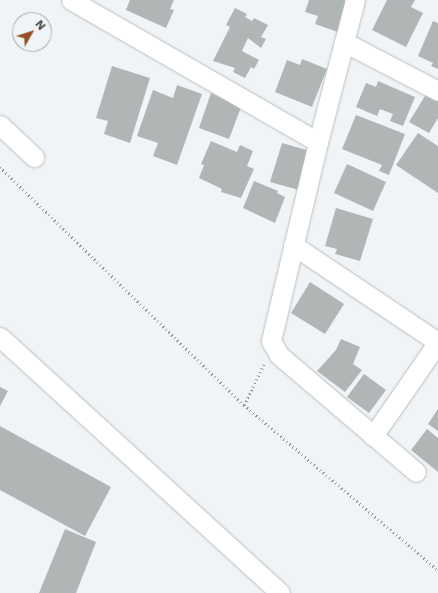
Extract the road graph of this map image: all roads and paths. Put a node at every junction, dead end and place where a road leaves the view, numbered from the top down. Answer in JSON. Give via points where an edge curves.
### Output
{"nodes":[{"id":1,"x":71,"y":0,"type":"edge"},
{"id":2,"x":355,"y":0,"type":"edge"},
{"id":3,"x":344,"y":42,"type":"junction"},
{"id":4,"x":438,"y":91,"type":"edge"},
{"id":5,"x":0,"y":125,"type":"edge"},
{"id":6,"x":318,"y":142,"type":"junction"},
{"id":7,"x":34,"y":157,"type":"dead end"},
{"id":8,"x":0,"y":167,"type":"edge"},
{"id":9,"x":293,"y":245,"type":"junction"},
{"id":10,"x":0,"y":337,"type":"edge"},
{"id":11,"x":438,"y":342,"type":"edge"},
{"id":12,"x":274,"y":349,"type":"junction"},
{"id":13,"x":244,"y":405,"type":"junction"},
{"id":14,"x":373,"y":436,"type":"junction"},
{"id":15,"x":416,"y":472,"type":"dead end"},
{"id":16,"x":438,"y":570,"type":"edge"},
{"id":17,"x":280,"y":593,"type":"edge"}],
"edges":[{"from":1,"to":6,"type":"street"},
{"from":2,"to":3,"type":"street"},
{"from":3,"to":4,"type":"street"},
{"from":3,"to":6,"type":"street"},
{"from":5,"to":7,"type":"street"},
{"from":6,"to":9,"type":"street"},
{"from":8,"to":13,"type":"path"},
{"from":9,"to":11,"type":"street"},
{"from":9,"to":12,"type":"street","via":[[271,338]]},
{"from":10,"to":17,"type":"street"},
{"from":11,"to":14,"type":"street"},
{"from":12,"to":13,"type":"path"},
{"from":12,"to":14,"type":"street"},
{"from":13,"to":16,"type":"path"},
{"from":14,"to":15,"type":"street"}]}
